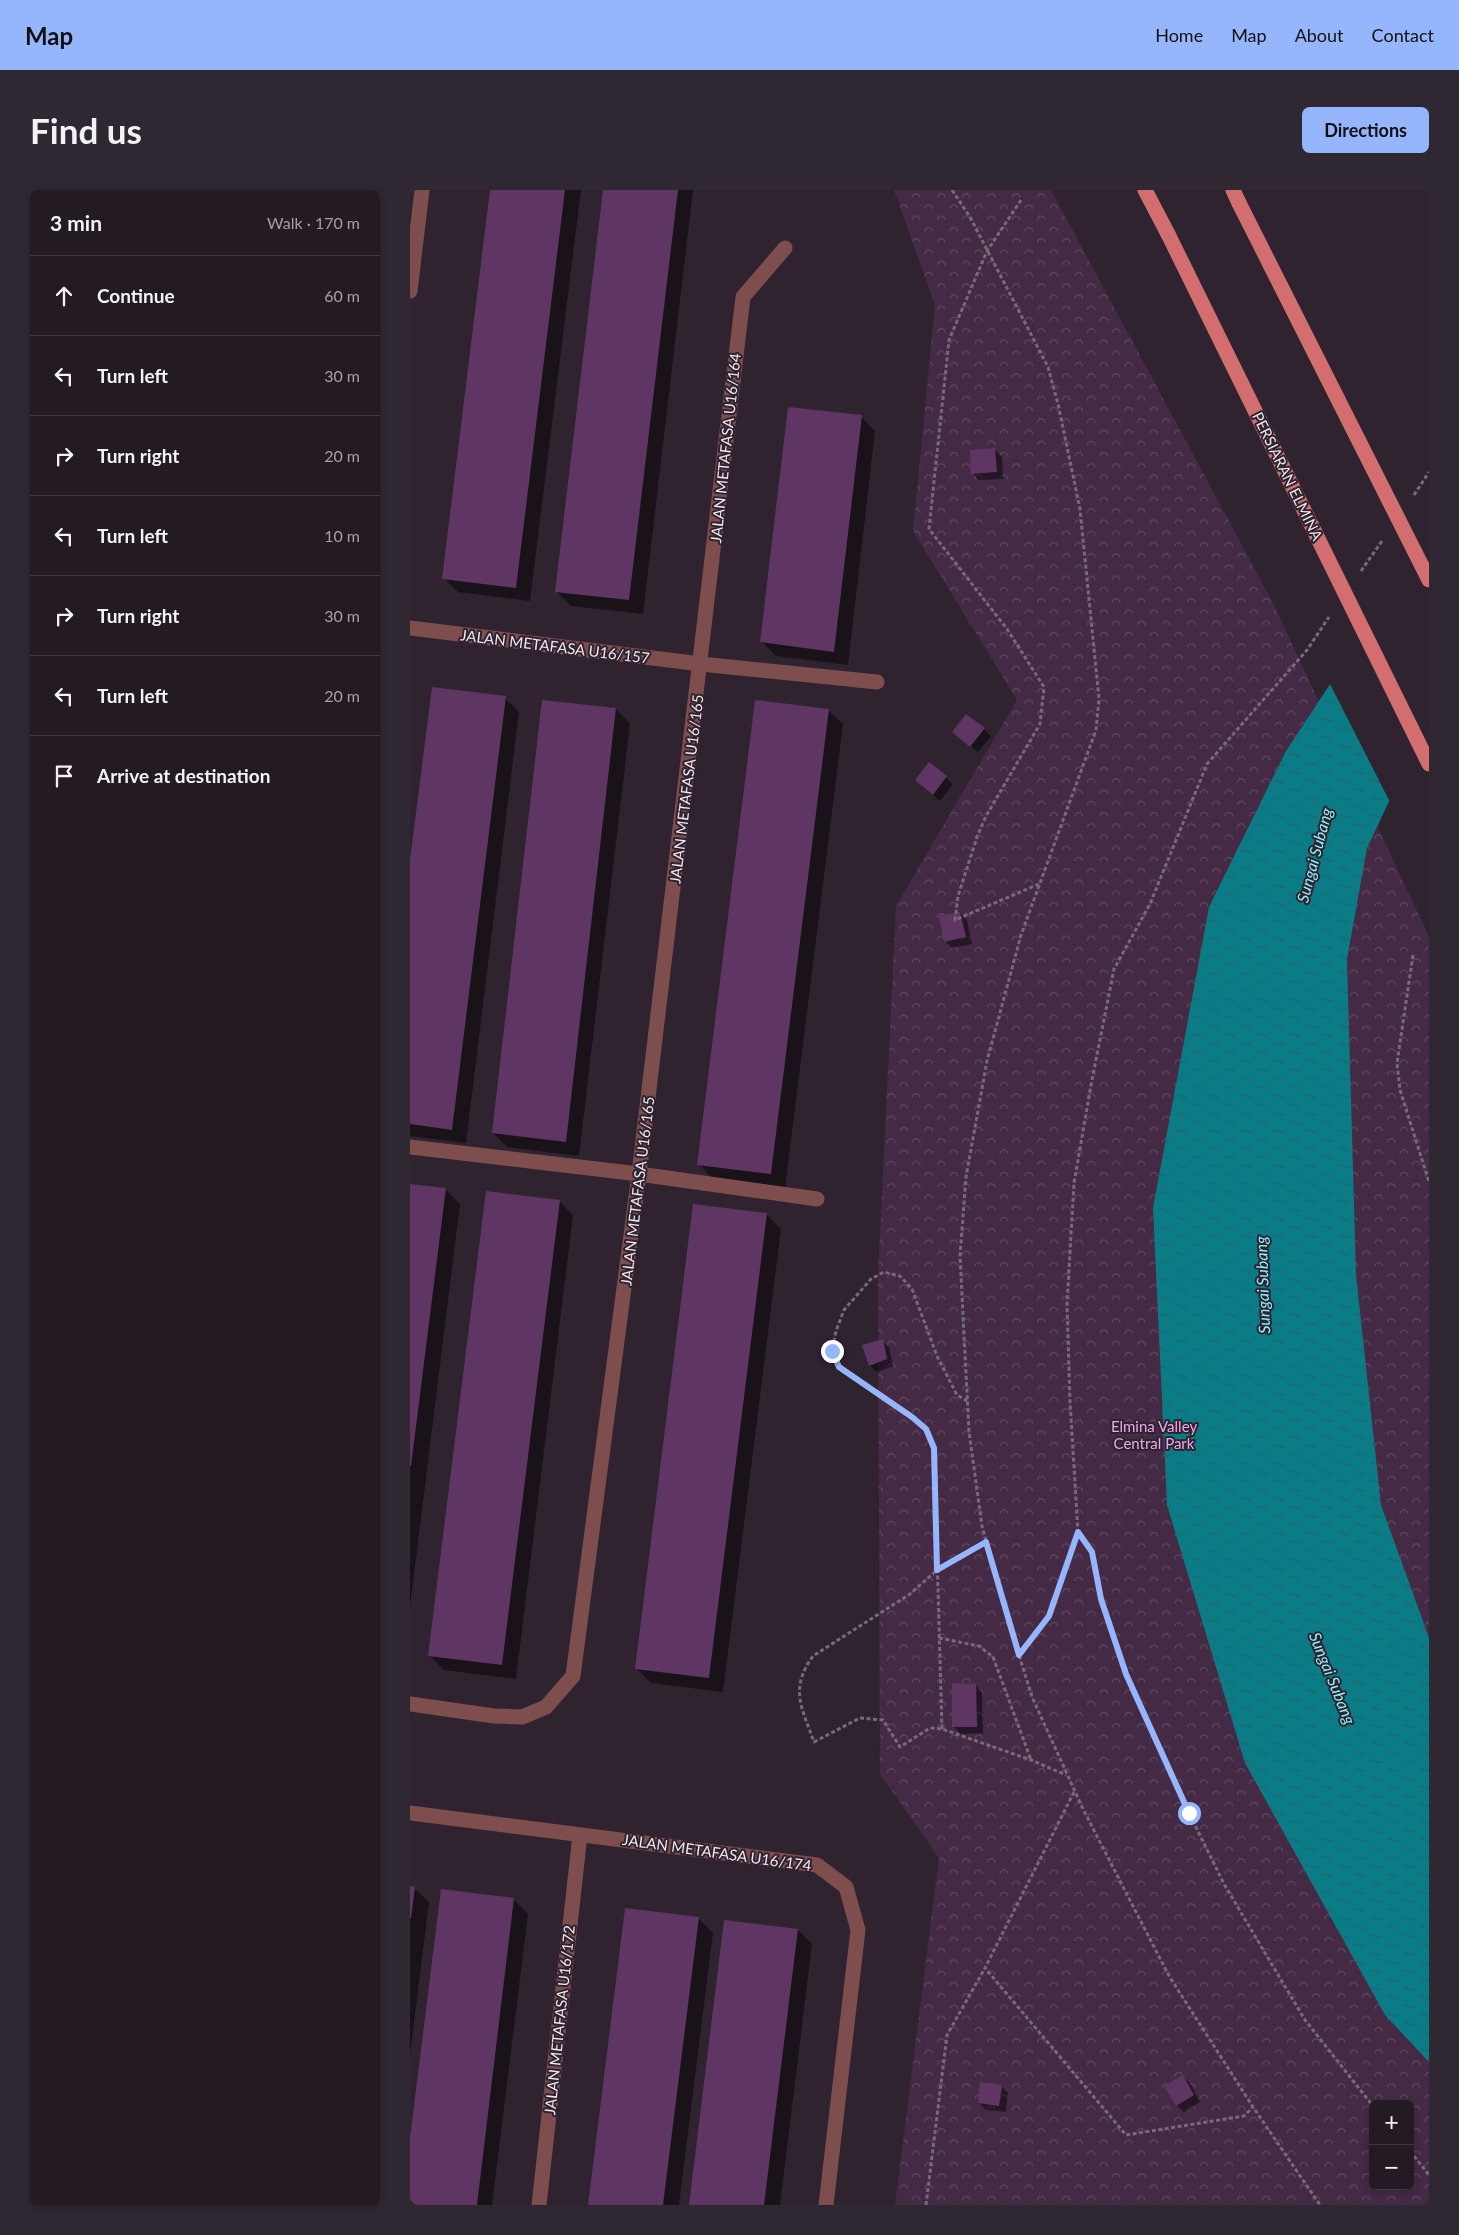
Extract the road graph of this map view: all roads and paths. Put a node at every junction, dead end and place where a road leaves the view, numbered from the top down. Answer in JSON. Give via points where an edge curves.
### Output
{"nodes":[{"id":1,"x":422,"y":190,"type":"edge"},
{"id":2,"x":952,"y":190,"type":"edge"},
{"id":3,"x":1145,"y":190,"type":"edge"},
{"id":4,"x":1236,"y":197,"type":"edge"},
{"id":5,"x":1021,"y":200,"type":"dead end"},
{"id":6,"x":785,"y":248,"type":"dead end"},
{"id":7,"x":987,"y":250,"type":"junction"},
{"id":8,"x":410,"y":291,"type":"edge"},
{"id":9,"x":1429,"y":472,"type":"edge"},
{"id":10,"x":1412,"y":496,"type":"dead end"},
{"id":11,"x":1385,"y":537,"type":"dead end"},
{"id":12,"x":1357,"y":577,"type":"dead end"},
{"id":13,"x":1429,"y":580,"type":"edge"},
{"id":14,"x":1335,"y":609,"type":"dead end"},
{"id":15,"x":410,"y":628,"type":"edge"},
{"id":16,"x":701,"y":664,"type":"junction"},
{"id":17,"x":878,"y":682,"type":"dead end"},
{"id":18,"x":1429,"y":764,"type":"edge"},
{"id":19,"x":1039,"y":884,"type":"junction"},
{"id":20,"x":1413,"y":955,"type":"dead end"},
{"id":21,"x":410,"y":1147,"type":"edge"},
{"id":22,"x":640,"y":1174,"type":"junction"},
{"id":23,"x":1429,"y":1182,"type":"edge"},
{"id":24,"x":818,"y":1199,"type":"dead end"},
{"id":25,"x":968,"y":1401,"type":"junction"},
{"id":26,"x":1078,"y":1532,"type":"junction"},
{"id":27,"x":986,"y":1542,"type":"junction"},
{"id":28,"x":937,"y":1570,"type":"junction"},
{"id":29,"x":939,"y":1638,"type":"junction"},
{"id":30,"x":1019,"y":1655,"type":"junction"},
{"id":31,"x":410,"y":1704,"type":"edge"},
{"id":32,"x":942,"y":1729,"type":"junction"},
{"id":33,"x":1031,"y":1760,"type":"junction"},
{"id":34,"x":1066,"y":1775,"type":"junction"},
{"id":35,"x":1074,"y":1792,"type":"junction"},
{"id":36,"x":410,"y":1813,"type":"edge"},
{"id":37,"x":580,"y":1834,"type":"junction"},
{"id":38,"x":985,"y":1968,"type":"junction"},
{"id":39,"x":1369,"y":2101,"type":"edge"},
{"id":40,"x":1254,"y":2107,"type":"junction"},
{"id":41,"x":1414,"y":2156,"type":"edge"},
{"id":42,"x":1429,"y":2175,"type":"edge"},
{"id":43,"x":539,"y":2205,"type":"edge"},
{"id":44,"x":826,"y":2205,"type":"edge"},
{"id":45,"x":926,"y":2205,"type":"edge"},
{"id":46,"x":1320,"y":2205,"type":"edge"}],
"edges":[{"from":1,"to":8,"type":"street"},
{"from":2,"to":7,"type":"path"},
{"from":3,"to":18,"type":"main road","name":"PERSIARAN ELMINA","bridge":true},
{"from":4,"to":13,"type":"main road","bridge":true},
{"from":5,"to":7,"type":"path"},
{"from":6,"to":16,"type":"street","name":"JALAN METAFASA U16/164","via":[[743,296]]},
{"from":7,"to":19,"type":"path","via":[[1048,367],[1058,404],[1080,509],[1099,699],[1096,730]]},
{"from":7,"to":19,"type":"path","via":[[949,340],[929,529],[1006,629],[1044,687],[1040,724],[986,816],[958,896],[955,920]]},
{"from":9,"to":10,"type":"path"},
{"from":11,"to":12,"type":"path"},
{"from":14,"to":26,"type":"path","via":[[1307,650],[1207,764],[1150,904],[1114,969],[1074,1183],[1068,1304]]},
{"from":15,"to":16,"type":"street","name":"JALAN METAFASA U16/157"},
{"from":16,"to":17,"type":"street","name":"JALAN METAFASA U16/157"},
{"from":16,"to":22,"type":"street","name":"JALAN METAFASA U16/165"},
{"from":19,"to":25,"type":"path","via":[[1021,935],[987,1061],[966,1177],[960,1256]]},
{"from":20,"to":23,"type":"path","via":[[1397,1063],[1400,1090]]},
{"from":21,"to":22,"type":"street"},
{"from":22,"to":24,"type":"street"},
{"from":22,"to":31,"type":"street","name":"JALAN METAFASA U16/165","via":[[573,1676],[546,1707],[522,1717]]},
{"from":25,"to":27,"type":"path","via":[[969,1432]]},
{"from":25,"to":28,"type":"path","via":[[957,1395],[937,1356],[912,1289],[900,1276],[884,1272],[870,1280],[844,1310],[832,1351],[839,1367],[926,1429],[934,1448]]},
{"from":26,"to":30,"type":"path","via":[[1049,1616]]},
{"from":26,"to":39,"type":"path","via":[[1092,1552],[1101,1599],[1126,1674],[1224,1884],[1305,2020]]},
{"from":27,"to":28,"type":"path"},
{"from":27,"to":30,"type":"path"},
{"from":28,"to":29,"type":"path"},
{"from":28,"to":32,"type":"path","via":[[910,1594],[813,1656],[802,1671],[798,1696],[814,1742],[860,1718],[883,1720],[900,1747],[930,1728]]},
{"from":29,"to":32,"type":"path"},
{"from":29,"to":33,"type":"path","via":[[979,1646],[993,1657]]},
{"from":30,"to":34,"type":"path","via":[[1032,1697]]},
{"from":32,"to":33,"type":"path"},
{"from":33,"to":34,"type":"path"},
{"from":34,"to":35,"type":"path"},
{"from":35,"to":38,"type":"path"},
{"from":35,"to":40,"type":"path","via":[[1169,1976]]},
{"from":36,"to":37,"type":"street","name":"JALAN METAFASA U16/174"},
{"from":37,"to":43,"type":"street","name":"JALAN METAFASA U16/172"},
{"from":37,"to":44,"type":"street","name":"JALAN METAFASA U16/174","via":[[817,1865],[846,1887],[858,1930]]},
{"from":38,"to":40,"type":"path","via":[[1126,2135],[1244,2116]]},
{"from":38,"to":45,"type":"path","via":[[947,2034]]},
{"from":40,"to":46,"type":"path"},
{"from":41,"to":42,"type":"path"}]}
